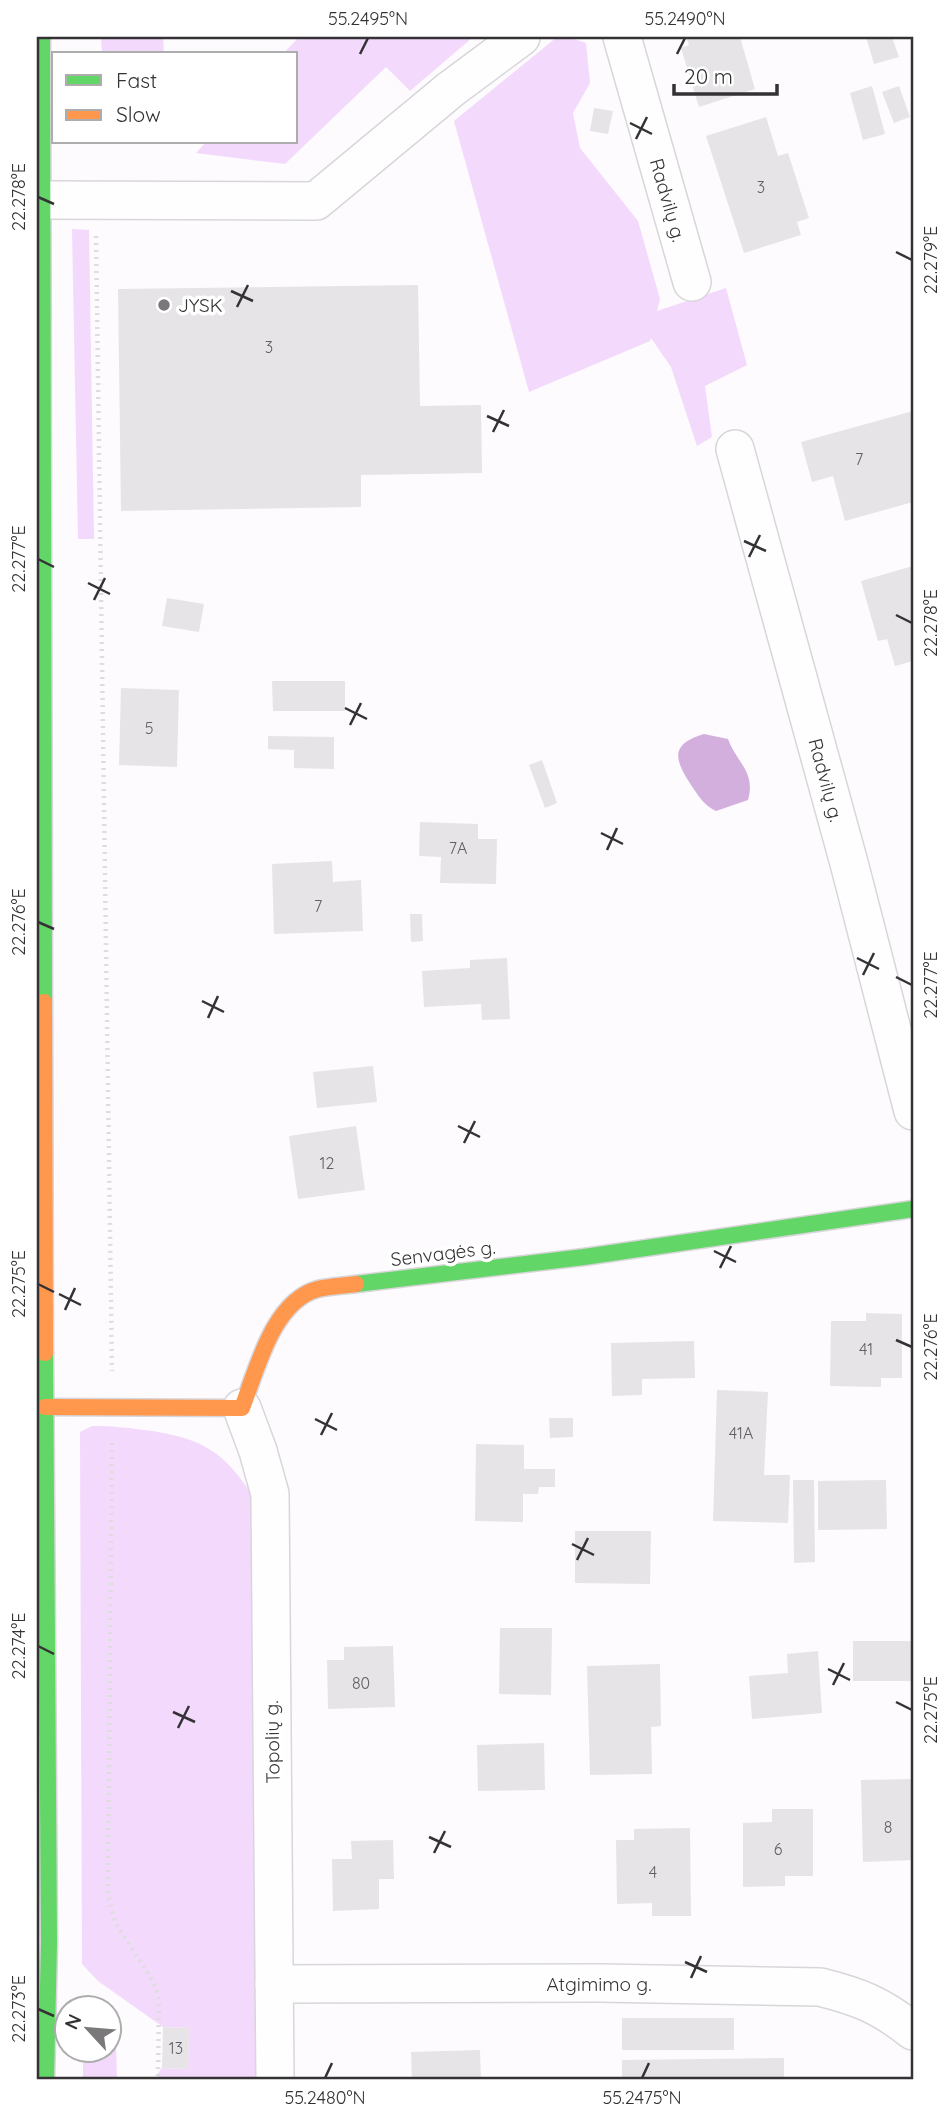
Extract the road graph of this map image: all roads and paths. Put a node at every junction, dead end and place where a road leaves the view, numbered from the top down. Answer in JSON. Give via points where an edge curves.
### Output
{"nodes":[{"id":1,"x":42,"y":37,"type":"edge"},
{"id":2,"x":521,"y":37,"type":"edge"},
{"id":3,"x":622,"y":37,"type":"edge"},
{"id":4,"x":39,"y":158,"type":"edge"},
{"id":5,"x":41,"y":200,"type":"junction"},
{"id":6,"x":95,"y":202,"type":"junction"},
{"id":7,"x":692,"y":282,"type":"dead end"},
{"id":8,"x":736,"y":449,"type":"dead end"},
{"id":9,"x":913,"y":1111,"type":"edge"},
{"id":10,"x":913,"y":1209,"type":"edge"},
{"id":11,"x":45,"y":1407,"type":"junction"},
{"id":12,"x":113,"y":1408,"type":"junction"},
{"id":13,"x":242,"y":1408,"type":"junction"},
{"id":14,"x":274,"y":1984,"type":"junction"},
{"id":15,"x":913,"y":2031,"type":"edge"},
{"id":16,"x":46,"y":2080,"type":"edge"},
{"id":17,"x":158,"y":2080,"type":"edge"},
{"id":18,"x":275,"y":2080,"type":"edge"}],
"edges":[{"from":1,"to":4,"type":"main road"},
{"from":2,"to":6,"type":"street","via":[[316,201]]},
{"from":3,"to":7,"type":"street","name":"Radvilų g."},
{"from":4,"to":5,"type":"main road"},
{"from":5,"to":6,"type":"street"},
{"from":5,"to":11,"type":"main road"},
{"from":6,"to":12,"type":"path"},
{"from":8,"to":9,"type":"street","name":"Radvilų g."},
{"from":10,"to":13,"type":"main road","name":"Senvagės g.","via":[[584,1257],[317,1289],[294,1300],[274,1329]]},
{"from":11,"to":12,"type":"main road"},
{"from":11,"to":16,"type":"main road"},
{"from":12,"to":13,"type":"main road"},
{"from":12,"to":17,"type":"path","via":[[108,1893],[115,1922],[154,1983],[159,1999]]},
{"from":13,"to":14,"type":"street","name":"Topolių g.","via":[[270,1494]]},
{"from":14,"to":15,"type":"street","name":"Atgimimo g.","via":[[820,1987],[887,2010]]},
{"from":14,"to":18,"type":"street","name":"Topolių g."}]}
